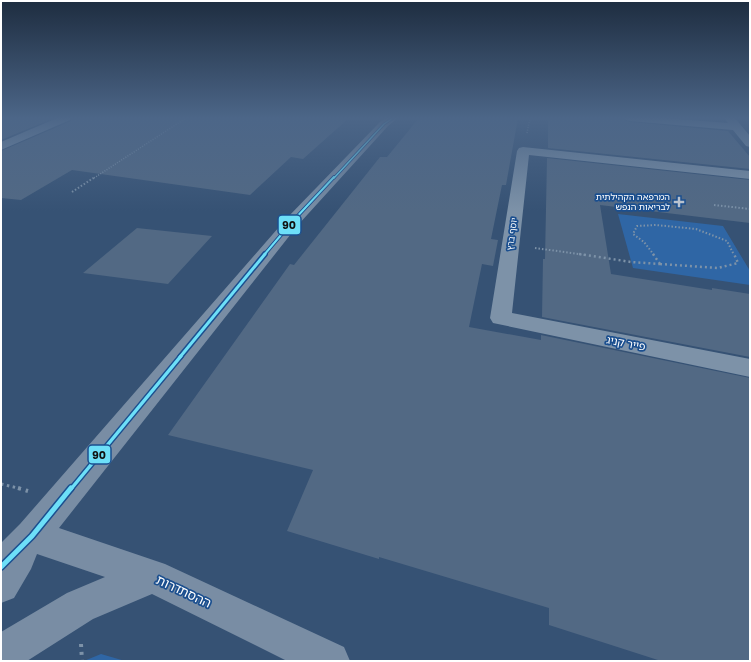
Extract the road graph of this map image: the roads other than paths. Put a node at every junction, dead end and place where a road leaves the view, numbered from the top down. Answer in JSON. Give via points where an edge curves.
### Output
{"nodes":[{"id":1,"x":361,"y":149,"type":"edge"},
{"id":2,"x":750,"y":175,"type":"edge"},
{"id":3,"x":501,"y":318,"type":"joint"},
{"id":4,"x":750,"y":368,"type":"edge"},
{"id":5,"x":32,"y":536,"type":"junction"},
{"id":6,"x":1,"y":567,"type":"edge"},
{"id":7,"x":153,"y":576,"type":"junction"},
{"id":8,"x":1,"y":585,"type":"edge"},
{"id":9,"x":1,"y":656,"type":"edge"},
{"id":10,"x":330,"y":661,"type":"edge"}],
"edges":[{"from":1,"to":5,"type":"street","via":[[292,222]]},
{"from":2,"to":3,"type":"street","name":"יוסף ברץ","via":[[523,151]]},
{"from":3,"to":4,"type":"street","name":"פייר קניג"},
{"from":5,"to":6,"type":"street"},
{"from":5,"to":7,"type":"street","name":"ההסתדרות"},
{"from":5,"to":8,"type":"street"},
{"from":7,"to":9,"type":"street","via":[[80,606]]},
{"from":7,"to":10,"type":"street","name":"ההסתדרות"}]}
